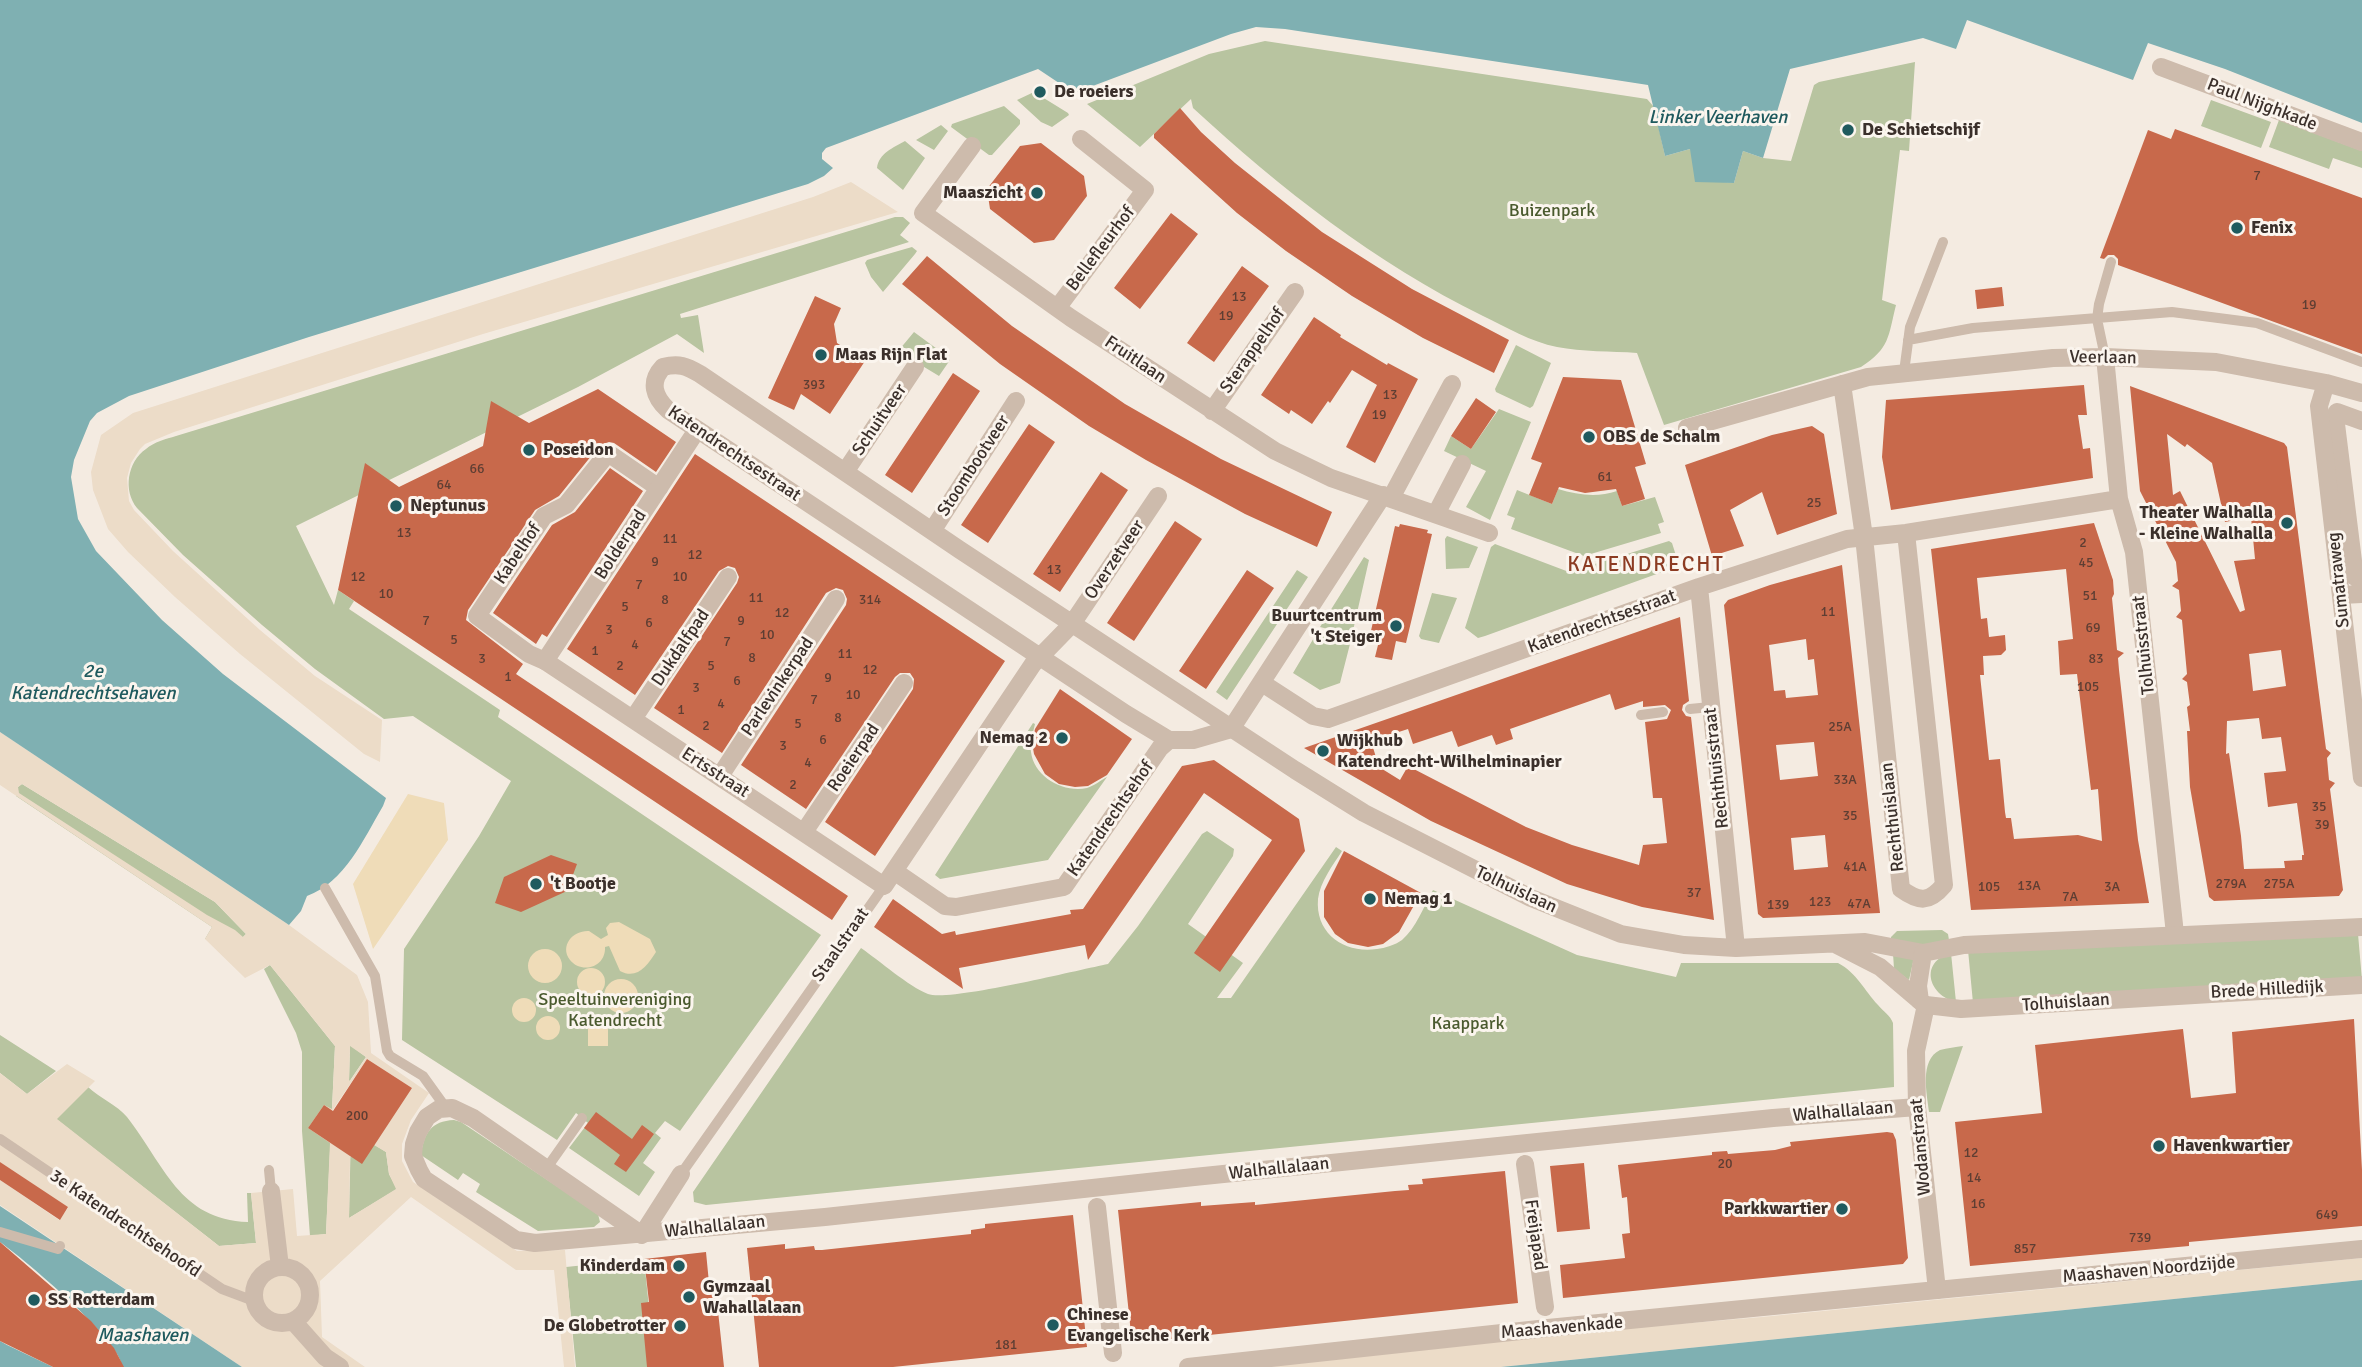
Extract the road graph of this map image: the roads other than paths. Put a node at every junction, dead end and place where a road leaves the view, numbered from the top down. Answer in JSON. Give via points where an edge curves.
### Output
{"nodes":[{"id":1,"x":2161,"y":67,"type":"dead end"},
{"id":2,"x":1081,"y":139,"type":"dead end"},
{"id":3,"x":2362,"y":142,"type":"edge"},
{"id":4,"x":972,"y":146,"type":"dead end"},
{"id":5,"x":1943,"y":242,"type":"dead end"},
{"id":6,"x":2111,"y":262,"type":"dead end"},
{"id":7,"x":1296,"y":292,"type":"dead end"},
{"id":8,"x":1058,"y":307,"type":"junction"},
{"id":9,"x":2097,"y":319,"type":"junction"},
{"id":10,"x":1908,"y":340,"type":"junction"},
{"id":11,"x":2105,"y":357,"type":"junction"},
{"id":12,"x":2362,"y":362,"type":"edge"},
{"id":13,"x":915,"y":367,"type":"dead end"},
{"id":14,"x":1904,"y":372,"type":"junction"},
{"id":15,"x":2326,"y":383,"type":"junction"},
{"id":16,"x":1452,"y":384,"type":"dead end"},
{"id":17,"x":1842,"y":384,"type":"junction"},
{"id":18,"x":2362,"y":393,"type":"edge"},
{"id":19,"x":1016,"y":401,"type":"dead end"},
{"id":20,"x":1212,"y":411,"type":"junction"},
{"id":21,"x":2362,"y":421,"type":"edge"},
{"id":22,"x":1687,"y":428,"type":"dead end"},
{"id":23,"x":697,"y":430,"type":"junction"},
{"id":24,"x":1462,"y":464,"type":"dead end"},
{"id":25,"x":845,"y":472,"type":"junction"},
{"id":26,"x":659,"y":488,"type":"junction"},
{"id":27,"x":1158,"y":496,"type":"dead end"},
{"id":28,"x":1387,"y":496,"type":"junction"},
{"id":29,"x":2119,"y":499,"type":"junction"},
{"id":30,"x":1436,"y":514,"type":"junction"},
{"id":31,"x":932,"y":531,"type":"junction"},
{"id":32,"x":1489,"y":533,"type":"dead end"},
{"id":33,"x":1906,"y":533,"type":"junction"},
{"id":34,"x":1864,"y":537,"type":"junction"},
{"id":35,"x":729,"y":577,"type":"dead end"},
{"id":36,"x":2362,"y":577,"type":"edge"},
{"id":37,"x":1699,"y":587,"type":"junction"},
{"id":38,"x":2362,"y":594,"type":"edge"},
{"id":39,"x":2342,"y":595,"type":"junction"},
{"id":40,"x":836,"y":599,"type":"dead end"},
{"id":41,"x":1072,"y":624,"type":"junction"},
{"id":42,"x":1039,"y":656,"type":"junction"},
{"id":43,"x":545,"y":661,"type":"junction"},
{"id":44,"x":904,"y":683,"type":"dead end"},
{"id":45,"x":1262,"y":683,"type":"junction"},
{"id":46,"x":1710,"y":707,"type":"junction"},
{"id":47,"x":1200,"y":709,"type":"junction"},
{"id":48,"x":1690,"y":709,"type":"dead end"},
{"id":49,"x":1663,"y":712,"type":"dead end"},
{"id":50,"x":1640,"y":715,"type":"dead end"},
{"id":51,"x":633,"y":719,"type":"junction"},
{"id":52,"x":1231,"y":729,"type":"junction"},
{"id":53,"x":1169,"y":740,"type":"junction"},
{"id":54,"x":1193,"y":740,"type":"junction"},
{"id":55,"x":2360,"y":759,"type":"edge"},
{"id":56,"x":720,"y":776,"type":"junction"},
{"id":57,"x":2362,"y":778,"type":"edge"},
{"id":58,"x":804,"y":832,"type":"junction"},
{"id":59,"x":889,"y":878,"type":"junction"},
{"id":60,"x":324,"y":888,"type":"dead end"},
{"id":61,"x":2362,"y":927,"type":"edge"},
{"id":62,"x":2175,"y":934,"type":"junction"},
{"id":63,"x":1834,"y":944,"type":"junction"},
{"id":64,"x":1736,"y":948,"type":"junction"},
{"id":65,"x":1923,"y":954,"type":"junction"},
{"id":66,"x":2362,"y":985,"type":"edge"},
{"id":67,"x":2172,"y":996,"type":"joint"},
{"id":68,"x":1923,"y":1003,"type":"junction"},
{"id":69,"x":1917,"y":1107,"type":"junction"},
{"id":70,"x":446,"y":1108,"type":"junction"},
{"id":71,"x":582,"y":1118,"type":"dead end"},
{"id":72,"x":0,"y":1139,"type":"edge"},
{"id":73,"x":1525,"y":1164,"type":"dead end"},
{"id":74,"x":546,"y":1169,"type":"junction"},
{"id":75,"x":270,"y":1170,"type":"dead end"},
{"id":76,"x":681,"y":1174,"type":"joint"},
{"id":77,"x":271,"y":1191,"type":"joint"},
{"id":78,"x":1097,"y":1206,"type":"dead end"},
{"id":79,"x":0,"y":1232,"type":"edge"},
{"id":80,"x":642,"y":1235,"type":"junction"},
{"id":81,"x":60,"y":1246,"type":"dead end"},
{"id":82,"x":2362,"y":1250,"type":"edge"},
{"id":83,"x":280,"y":1267,"type":"junction"},
{"id":84,"x":1937,"y":1290,"type":"junction"},
{"id":85,"x":254,"y":1301,"type":"junction"},
{"id":86,"x":1545,"y":1307,"type":"dead end"},
{"id":87,"x":293,"y":1321,"type":"junction"},
{"id":88,"x":1113,"y":1353,"type":"dead end"},
{"id":89,"x":340,"y":1367,"type":"edge"},
{"id":90,"x":1188,"y":1367,"type":"edge"}],
"edges":[{"from":1,"to":3,"type":"street","name":"Paul Nijghkade"},
{"from":2,"to":8,"type":"street","name":"Bellefleurhof","via":[[1145,190]]},
{"from":4,"to":8,"type":"street","name":"Fruitlaan","via":[[923,213]]},
{"from":5,"to":10,"type":"lane"},
{"from":6,"to":9,"type":"lane"},
{"from":7,"to":20,"type":"street","name":"Sterappelhof"},
{"from":8,"to":20,"type":"street","name":"Fruitlaan"},
{"from":9,"to":10,"type":"lane","via":[[1973,328]]},
{"from":9,"to":11,"type":"lane"},
{"from":9,"to":12,"type":"lane","via":[[2165,312],[2235,319]]},
{"from":10,"to":14,"type":"lane"},
{"from":11,"to":14,"type":"street","name":"Veerlaan"},
{"from":11,"to":15,"type":"street","name":"Veerlaan","via":[[2216,362]]},
{"from":11,"to":29,"type":"street","name":"Tolhuisstraat"},
{"from":13,"to":25,"type":"street","name":"Schuitveer"},
{"from":14,"to":17,"type":"street","name":"Veerlaan"},
{"from":15,"to":18,"type":"street","name":"Veerlaan"},
{"from":15,"to":39,"type":"street","name":"Sumatraweg","via":[[2319,406]]},
{"from":16,"to":28,"type":"street"},
{"from":17,"to":22,"type":"street","name":"Veerlaan"},
{"from":17,"to":34,"type":"street","name":"Rechthuislaan"},
{"from":19,"to":31,"type":"street","name":"Stoombootveer"},
{"from":20,"to":28,"type":"street","name":"Fruitlaan","via":[[1310,470]]},
{"from":21,"to":36,"type":"street","via":[[2337,412],[2355,577]]},
{"from":23,"to":25,"type":"street","name":"Katendrechtsestraat","via":[[656,397],[654,381],[663,367],[682,364],[700,374]]},
{"from":23,"to":26,"type":"street","name":"Bolderpad"},
{"from":23,"to":42,"type":"street","name":"Katendrechtsestraat"},
{"from":24,"to":30,"type":"street"},
{"from":25,"to":31,"type":"street","name":"Katendrechtsestraat"},
{"from":26,"to":43,"type":"street","name":"Bolderpad"},
{"from":26,"to":43,"type":"street","name":"Kabelhof","via":[[608,453],[566,505],[544,516],[477,617]]},
{"from":27,"to":41,"type":"street","name":"Overzetveer"},
{"from":28,"to":30,"type":"street","name":"Fruitlaan"},
{"from":28,"to":45,"type":"street"},
{"from":29,"to":33,"type":"street","name":"Katendrechtsestraat"},
{"from":29,"to":62,"type":"street","name":"Tolhuisstraat","via":[[2134,552]]},
{"from":30,"to":32,"type":"street","name":"Fruitlaan"},
{"from":31,"to":41,"type":"street","name":"Katendrechtsestraat"},
{"from":33,"to":34,"type":"street","name":"Katendrechtsestraat"},
{"from":33,"to":34,"type":"street","name":"Rechthuislaan","via":[[1944,885],[1936,895],[1922,899],[1900,888]]},
{"from":34,"to":37,"type":"street","name":"Katendrechtsestraat"},
{"from":35,"to":51,"type":"street","name":"Dukdalfpad"},
{"from":37,"to":45,"type":"street","name":"Katendrechtsestraat","via":[[1328,719],[1313,716]]},
{"from":37,"to":46,"type":"street","name":"Rechthuisstraat"},
{"from":38,"to":39,"type":"street"},
{"from":39,"to":55,"type":"street","name":"Sumatraweg"},
{"from":40,"to":56,"type":"street","name":"Parlevinkerpad"},
{"from":41,"to":42,"type":"street"},
{"from":41,"to":47,"type":"street","name":"Katendrechtsestraat"},
{"from":42,"to":53,"type":"street","name":"Katendrechtsestraat"},
{"from":42,"to":59,"type":"street","name":"Staalstraat"},
{"from":43,"to":51,"type":"street","name":"Ertsstraat"},
{"from":44,"to":58,"type":"street","name":"Roeierpad"},
{"from":45,"to":52,"type":"street"},
{"from":46,"to":48,"type":"lane"},
{"from":46,"to":64,"type":"street","name":"Rechthuisstraat"},
{"from":47,"to":52,"type":"street","name":"Katendrechtsestraat"},
{"from":47,"to":54,"type":"street","via":[[1205,724],[1202,735]]},
{"from":49,"to":50,"type":"lane"},
{"from":51,"to":56,"type":"street","name":"Ertsstraat"},
{"from":52,"to":54,"type":"street"},
{"from":52,"to":64,"type":"street","name":"Tolhuislaan","via":[[1364,813],[1531,898],[1621,934],[1684,946]]},
{"from":53,"to":54,"type":"street"},
{"from":53,"to":59,"type":"street","name":"Katendrechtsehof","via":[[1064,887],[956,908]]},
{"from":55,"to":57,"type":"street","name":"Sumatraweg"},
{"from":56,"to":58,"type":"street","name":"Ertsstraat"},
{"from":58,"to":59,"type":"street","name":"Ertsstraat"},
{"from":59,"to":76,"type":"lane","name":"Staalstraat"},
{"from":60,"to":70,"type":"lane","via":[[375,975],[387,1051],[423,1076]]},
{"from":61,"to":62,"type":"street"},
{"from":62,"to":65,"type":"street","name":"Tolhuislaan","via":[[1989,943]]},
{"from":63,"to":64,"type":"street","name":"Tolhuislaan"},
{"from":63,"to":65,"type":"street","name":"Tolhuislaan","via":[[1865,942]]},
{"from":63,"to":68,"type":"street","name":"Tolhuislaan","via":[[1880,967]]},
{"from":65,"to":68,"type":"street","via":[[1917,986]]},
{"from":66,"to":67,"type":"street","name":"Brede Hilledijk"},
{"from":67,"to":68,"type":"street","name":"Tolhuislaan","via":[[1961,1009]]},
{"from":68,"to":69,"type":"street","name":"Wodanstraat","via":[[1916,1051]]},
{"from":69,"to":80,"type":"street","name":"Walhallalaan"},
{"from":69,"to":84,"type":"street","name":"Wodanstraat"},
{"from":70,"to":74,"type":"street","name":"Walhallalaan","via":[[473,1118]]},
{"from":70,"to":80,"type":"street","name":"Walhallalaan","via":[[430,1114],[418,1132],[413,1150],[419,1170],[425,1179],[516,1240],[535,1243]]},
{"from":71,"to":74,"type":"lane"},
{"from":72,"to":85,"type":"lane","name":"3e Katendrechtsehoofd","via":[[217,1286]]},
{"from":73,"to":86,"type":"street","name":"Freijapad"},
{"from":74,"to":80,"type":"street","name":"Walhallalaan"},
{"from":75,"to":77,"type":"lane"},
{"from":76,"to":80,"type":"street","name":"Staalstraat"},
{"from":77,"to":83,"type":"street"},
{"from":78,"to":88,"type":"street"},
{"from":79,"to":81,"type":"lane"},
{"from":82,"to":84,"type":"street","name":"Maashaven Noordzijde"},
{"from":83,"to":85,"type":"street","via":[[262,1275]]},
{"from":83,"to":87,"type":"street","via":[[298,1272],[309,1288],[307,1307]]},
{"from":84,"to":90,"type":"street","name":"Maashavenkade"},
{"from":85,"to":87,"type":"street","via":[[269,1320]]},
{"from":87,"to":89,"type":"street"}]}
